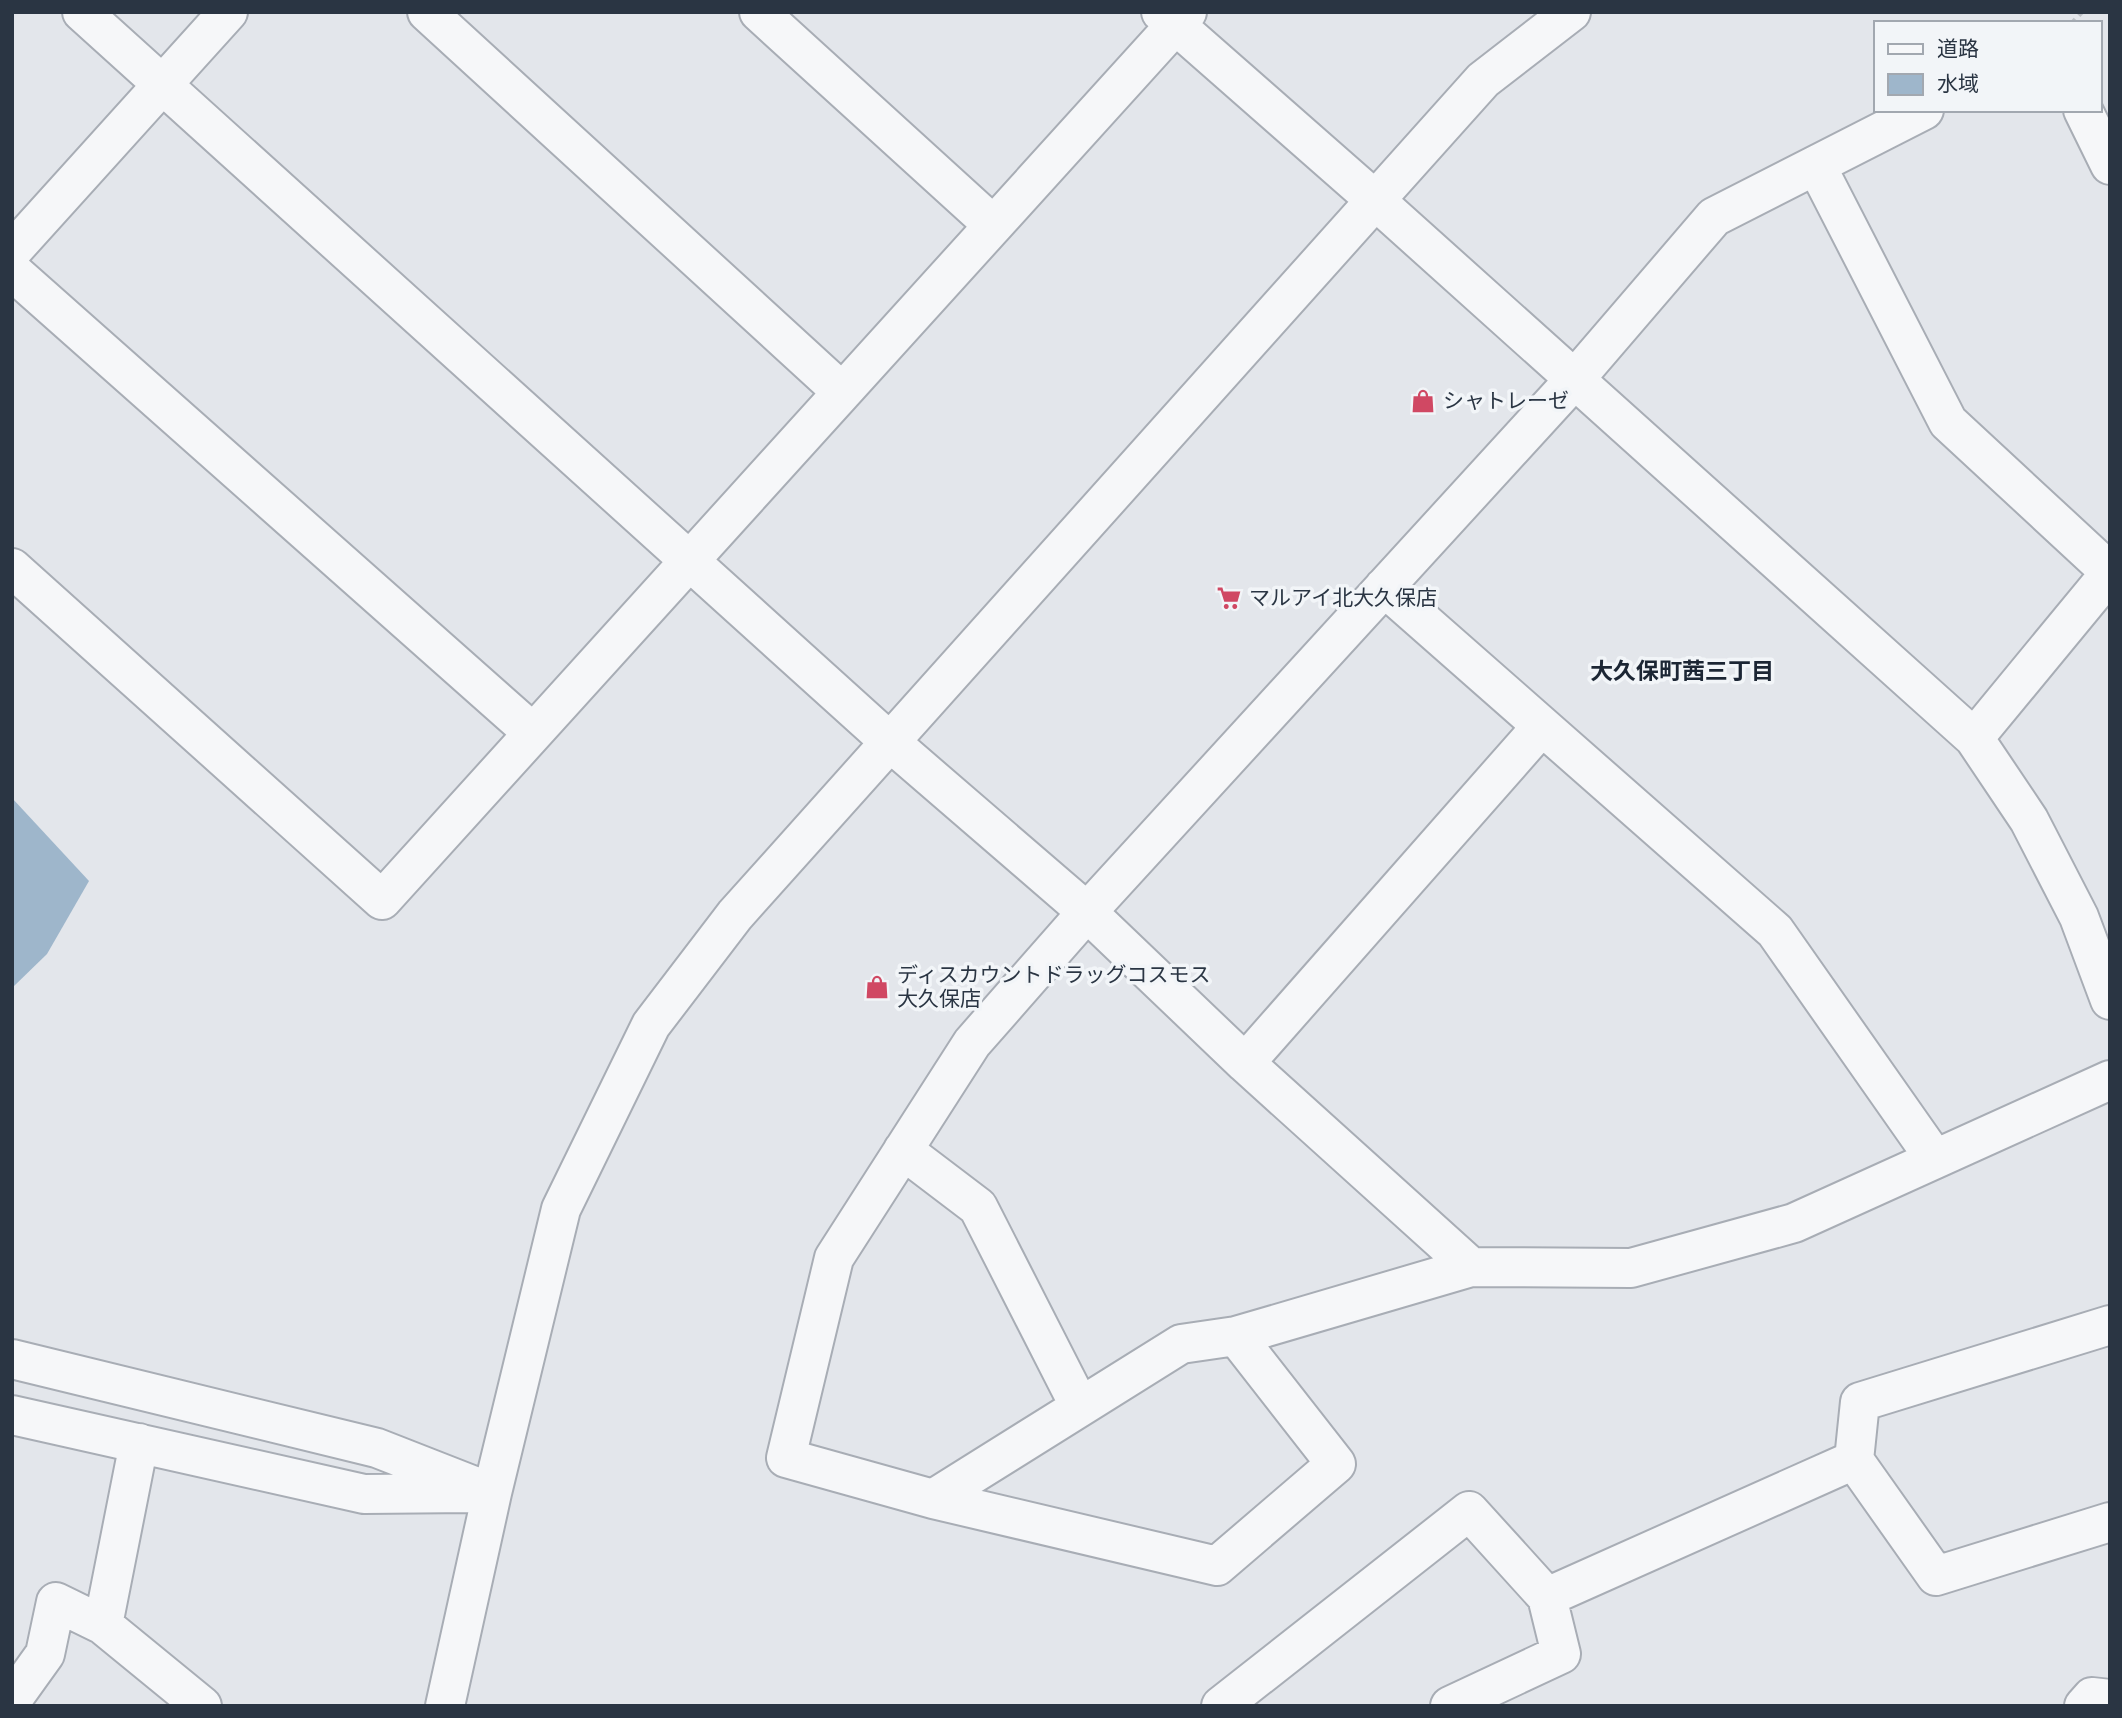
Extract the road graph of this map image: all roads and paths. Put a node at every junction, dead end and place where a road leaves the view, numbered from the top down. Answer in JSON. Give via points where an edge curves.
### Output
{"nodes":[{"id":1,"x":82,"y":12,"type":"edge"},
{"id":2,"x":228,"y":12,"type":"edge"},
{"id":3,"x":427,"y":12,"type":"edge"},
{"id":4,"x":759,"y":12,"type":"edge"},
{"id":5,"x":1571,"y":12,"type":"edge"},
{"id":6,"x":1174,"y":16,"type":"edge"},
{"id":7,"x":163,"y":84,"type":"junction"},
{"id":8,"x":1920,"y":112,"type":"edge"},
{"id":9,"x":2084,"y":112,"type":"edge"},
{"id":10,"x":1816,"y":165,"type":"junction"},
{"id":11,"x":2110,"y":165,"type":"edge"},
{"id":12,"x":1375,"y":200,"type":"junction"},
{"id":13,"x":993,"y":225,"type":"junction"},
{"id":14,"x":12,"y":250,"type":"edge"},
{"id":15,"x":12,"y":271,"type":"edge"},
{"id":16,"x":1574,"y":380,"type":"junction"},
{"id":17,"x":842,"y":392,"type":"junction"},
{"id":18,"x":689,"y":561,"type":"junction"},
{"id":19,"x":12,"y":568,"type":"edge"},
{"id":20,"x":2110,"y":573,"type":"edge"},
{"id":21,"x":1384,"y":587,"type":"junction"},
{"id":22,"x":1542,"y":726,"type":"junction"},
{"id":23,"x":533,"y":733,"type":"junction"},
{"id":24,"x":1974,"y":738,"type":"junction"},
{"id":25,"x":890,"y":742,"type":"junction"},
{"id":26,"x":1087,"y":912,"type":"junction"},
{"id":27,"x":2110,"y":1000,"type":"edge"},
{"id":28,"x":1245,"y":1063,"type":"junction"},
{"id":29,"x":2110,"y":1080,"type":"edge"},
{"id":30,"x":903,"y":1150,"type":"junction"},
{"id":31,"x":1935,"y":1159,"type":"junction"},
{"id":32,"x":1471,"y":1267,"type":"junction"},
{"id":33,"x":2110,"y":1325,"type":"edge"},
{"id":34,"x":1236,"y":1336,"type":"junction"},
{"id":35,"x":12,"y":1359,"type":"edge"},
{"id":36,"x":1080,"y":1407,"type":"junction"},
{"id":37,"x":12,"y":1415,"type":"edge"},
{"id":38,"x":139,"y":1443,"type":"junction"},
{"id":39,"x":1854,"y":1460,"type":"junction"},
{"id":40,"x":492,"y":1493,"type":"junction"},
{"id":41,"x":933,"y":1499,"type":"junction"},
{"id":42,"x":2110,"y":1522,"type":"edge"},
{"id":43,"x":1547,"y":1597,"type":"junction"},
{"id":44,"x":103,"y":1625,"type":"junction"},
{"id":45,"x":2110,"y":1699,"type":"edge"},
{"id":46,"x":12,"y":1700,"type":"edge"},
{"id":47,"x":202,"y":1706,"type":"edge"},
{"id":48,"x":445,"y":1706,"type":"edge"},
{"id":49,"x":1221,"y":1706,"type":"edge"},
{"id":50,"x":1450,"y":1706,"type":"edge"},
{"id":51,"x":2084,"y":1706,"type":"edge"}],
"edges":[{"from":1,"to":7,"type":"street"},
{"from":2,"to":7,"type":"street"},
{"from":3,"to":17,"type":"street"},
{"from":4,"to":13,"type":"street"},
{"from":5,"to":12,"type":"street","via":[[1483,80]]},
{"from":6,"to":12,"type":"street"},
{"from":6,"to":13,"type":"street"},
{"from":7,"to":14,"type":"street"},
{"from":7,"to":18,"type":"street"},
{"from":8,"to":10,"type":"street"},
{"from":9,"to":11,"type":"street"},
{"from":10,"to":16,"type":"street","via":[[1714,217]]},
{"from":10,"to":20,"type":"street","via":[[1948,422]]},
{"from":12,"to":16,"type":"street"},
{"from":12,"to":25,"type":"street"},
{"from":13,"to":17,"type":"street"},
{"from":15,"to":23,"type":"street"},
{"from":16,"to":21,"type":"street"},
{"from":16,"to":24,"type":"street"},
{"from":17,"to":18,"type":"street"},
{"from":18,"to":23,"type":"street"},
{"from":18,"to":25,"type":"street"},
{"from":19,"to":23,"type":"street","via":[[382,900]]},
{"from":20,"to":24,"type":"street"},
{"from":21,"to":22,"type":"street"},
{"from":21,"to":26,"type":"street"},
{"from":22,"to":28,"type":"street"},
{"from":22,"to":31,"type":"street","via":[[1775,931]]},
{"from":24,"to":27,"type":"street","via":[[2029,820],[2079,916]]},
{"from":25,"to":26,"type":"street"},
{"from":25,"to":40,"type":"street","via":[[735,915],[651,1026],[561,1209]]},
{"from":26,"to":28,"type":"street"},
{"from":26,"to":30,"type":"street","via":[[972,1043]]},
{"from":28,"to":32,"type":"street"},
{"from":29,"to":31,"type":"street"},
{"from":30,"to":36,"type":"street","via":[[978,1207]]},
{"from":30,"to":41,"type":"street","via":[[834,1258],[786,1458]]},
{"from":31,"to":32,"type":"street","via":[[1794,1223],[1631,1268]]},
{"from":32,"to":34,"type":"street"},
{"from":33,"to":39,"type":"street","via":[[1860,1402]]},
{"from":34,"to":36,"type":"street","via":[[1181,1344]]},
{"from":34,"to":41,"type":"street","via":[[1336,1464],[1217,1566]]},
{"from":35,"to":40,"type":"street","via":[[377,1448]]},
{"from":36,"to":41,"type":"street"},
{"from":37,"to":38,"type":"street"},
{"from":38,"to":40,"type":"street","via":[[364,1494]]},
{"from":38,"to":44,"type":"street"},
{"from":39,"to":42,"type":"street","via":[[1936,1576]]},
{"from":39,"to":43,"type":"street"},
{"from":40,"to":48,"type":"street"},
{"from":43,"to":49,"type":"street","via":[[1469,1511]]},
{"from":43,"to":50,"type":"street","via":[[1561,1654]]},
{"from":44,"to":46,"type":"street","via":[[56,1602],[45,1654]]},
{"from":44,"to":47,"type":"street"},
{"from":45,"to":51,"type":"street","via":[[2092,1696]]}]}
